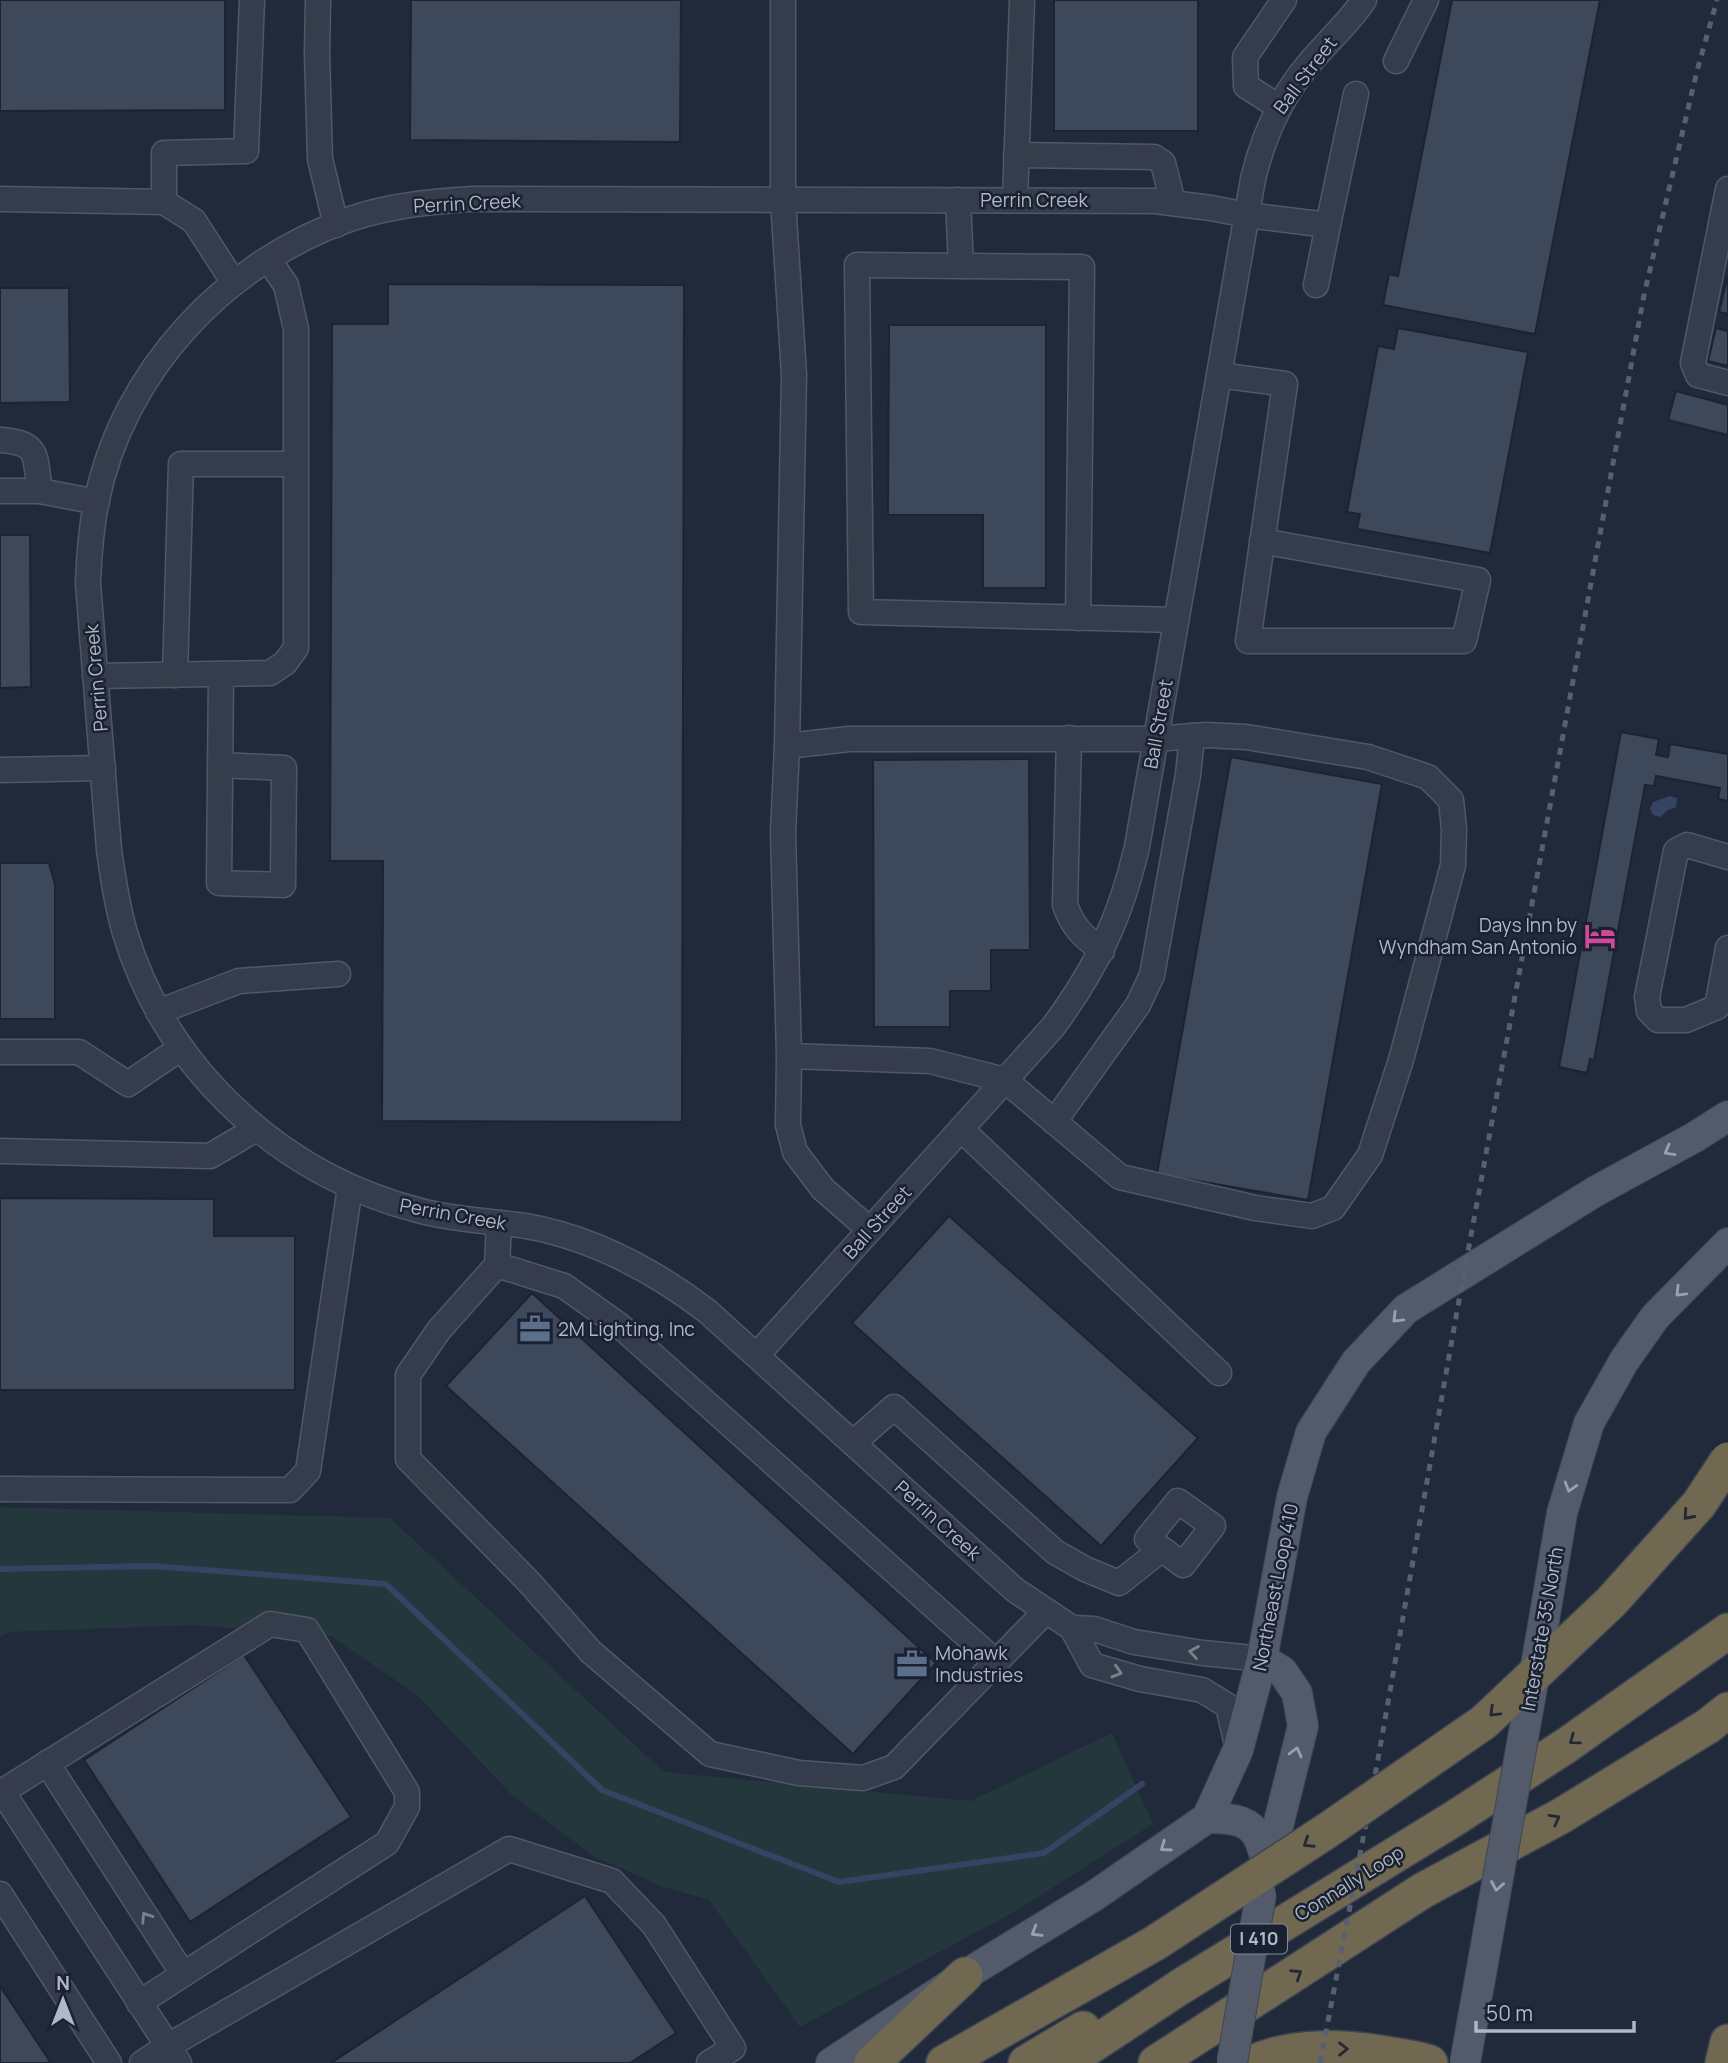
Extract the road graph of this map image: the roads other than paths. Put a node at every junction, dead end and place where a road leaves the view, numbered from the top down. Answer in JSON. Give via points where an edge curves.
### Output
{"nodes":[{"id":1,"x":252,"y":0,"type":"edge"},
{"id":2,"x":318,"y":0,"type":"edge"},
{"id":3,"x":783,"y":0,"type":"edge"},
{"id":4,"x":1022,"y":0,"type":"edge"},
{"id":5,"x":1283,"y":0,"type":"edge"},
{"id":6,"x":1364,"y":0,"type":"edge"},
{"id":7,"x":1426,"y":0,"type":"edge"},
{"id":8,"x":1396,"y":61,"type":"dead end"},
{"id":9,"x":1356,"y":94,"type":"dead end"},
{"id":10,"x":1279,"y":107,"type":"junction"},
{"id":11,"x":1016,"y":155,"type":"junction"},
{"id":12,"x":1728,"y":189,"type":"edge"},
{"id":13,"x":0,"y":199,"type":"edge"},
{"id":14,"x":783,"y":200,"type":"junction"},
{"id":15,"x":958,"y":200,"type":"junction"},
{"id":16,"x":1015,"y":200,"type":"junction"},
{"id":17,"x":164,"y":202,"type":"junction"},
{"id":18,"x":1173,"y":203,"type":"junction"},
{"id":19,"x":1247,"y":215,"type":"junction"},
{"id":20,"x":336,"y":225,"type":"junction"},
{"id":21,"x":1328,"y":225,"type":"junction"},
{"id":22,"x":268,"y":259,"type":"junction"},
{"id":23,"x":961,"y":266,"type":"junction"},
{"id":24,"x":234,"y":283,"type":"junction"},
{"id":25,"x":1316,"y":285,"type":"dead end"},
{"id":26,"x":1219,"y":375,"type":"junction"},
{"id":27,"x":1728,"y":383,"type":"edge"},
{"id":28,"x":0,"y":440,"type":"edge"},
{"id":29,"x":296,"y":464,"type":"junction"},
{"id":30,"x":0,"y":491,"type":"edge"},
{"id":31,"x":40,"y":491,"type":"junction"},
{"id":32,"x":97,"y":502,"type":"junction"},
{"id":33,"x":1262,"y":541,"type":"junction"},
{"id":34,"x":1078,"y":618,"type":"junction"},
{"id":35,"x":1176,"y":620,"type":"junction"},
{"id":36,"x":221,"y":674,"type":"junction"},
{"id":37,"x":175,"y":675,"type":"junction"},
{"id":38,"x":95,"y":676,"type":"junction"},
{"id":39,"x":1192,"y":736,"type":"junction"},
{"id":40,"x":1069,"y":738,"type":"junction"},
{"id":41,"x":1156,"y":739,"type":"junction"},
{"id":42,"x":788,"y":746,"type":"junction"},
{"id":43,"x":220,"y":765,"type":"junction"},
{"id":44,"x":103,"y":768,"type":"junction"},
{"id":45,"x":0,"y":770,"type":"edge"},
{"id":46,"x":1728,"y":857,"type":"edge"},
{"id":47,"x":1728,"y":948,"type":"edge"},
{"id":48,"x":1102,"y":951,"type":"junction"},
{"id":49,"x":338,"y":974,"type":"dead end"},
{"id":50,"x":158,"y":1012,"type":"junction"},
{"id":51,"x":181,"y":1048,"type":"junction"},
{"id":52,"x":0,"y":1052,"type":"edge"},
{"id":53,"x":789,"y":1056,"type":"junction"},
{"id":54,"x":1005,"y":1080,"type":"junction"},
{"id":55,"x":1728,"y":1116,"type":"edge"},
{"id":56,"x":1054,"y":1122,"type":"junction"},
{"id":57,"x":256,"y":1129,"type":"junction"},
{"id":58,"x":961,"y":1129,"type":"junction"},
{"id":59,"x":0,"y":1152,"type":"edge"},
{"id":60,"x":350,"y":1187,"type":"junction"},
{"id":61,"x":499,"y":1223,"type":"junction"},
{"id":62,"x":870,"y":1230,"type":"junction"},
{"id":63,"x":1728,"y":1243,"type":"edge"},
{"id":64,"x":497,"y":1265,"type":"junction"},
{"id":65,"x":757,"y":1356,"type":"junction"},
{"id":66,"x":1219,"y":1373,"type":"dead end"},
{"id":67,"x":853,"y":1443,"type":"junction"},
{"id":68,"x":1728,"y":1460,"type":"edge"},
{"id":69,"x":0,"y":1489,"type":"edge"},
{"id":70,"x":1162,"y":1549,"type":"dead end"},
{"id":71,"x":1728,"y":1611,"type":"edge"},
{"id":72,"x":1045,"y":1612,"type":"junction"},
{"id":73,"x":1072,"y":1628,"type":"junction"},
{"id":74,"x":1728,"y":1631,"type":"edge"},
{"id":75,"x":1262,"y":1659,"type":"junction"},
{"id":76,"x":996,"y":1662,"type":"junction"},
{"id":77,"x":1629,"y":1699,"type":"junction"},
{"id":78,"x":1728,"y":1710,"type":"edge"},
{"id":79,"x":1238,"y":1749,"type":"junction"},
{"id":80,"x":47,"y":1763,"type":"junction"},
{"id":81,"x":1,"y":1792,"type":"edge"},
{"id":82,"x":1207,"y":1818,"type":"junction"},
{"id":83,"x":1455,"y":1818,"type":"junction"},
{"id":84,"x":1265,"y":1880,"type":"junction"},
{"id":85,"x":0,"y":1894,"type":"edge"},
{"id":86,"x":1155,"y":1942,"type":"junction"},
{"id":87,"x":183,"y":1974,"type":"junction"},
{"id":88,"x":965,"y":1975,"type":"junction"},
{"id":89,"x":139,"y":2003,"type":"junction"},
{"id":90,"x":1728,"y":2042,"type":"edge"},
{"id":91,"x":173,"y":2054,"type":"edge"},
{"id":92,"x":738,"y":2056,"type":"edge"},
{"id":93,"x":109,"y":2063,"type":"edge"},
{"id":94,"x":142,"y":2063,"type":"edge"},
{"id":95,"x":709,"y":2063,"type":"edge"},
{"id":96,"x":831,"y":2063,"type":"edge"},
{"id":97,"x":872,"y":2063,"type":"edge"},
{"id":98,"x":944,"y":2063,"type":"edge"},
{"id":99,"x":989,"y":2063,"type":"edge"},
{"id":100,"x":1026,"y":2063,"type":"edge"},
{"id":101,"x":1065,"y":2063,"type":"edge"},
{"id":102,"x":1156,"y":2063,"type":"edge"},
{"id":103,"x":1232,"y":2063,"type":"edge"},
{"id":104,"x":1252,"y":2063,"type":"edge"},
{"id":105,"x":1430,"y":2063,"type":"edge"},
{"id":106,"x":1465,"y":2063,"type":"edge"},
{"id":107,"x":1723,"y":2063,"type":"edge"}],
"edges":[{"from":1,"to":17,"type":"street","via":[[246,151],[164,153]]},
{"from":2,"to":20,"type":"street","via":[[320,159]]},
{"from":3,"to":14,"type":"street"},
{"from":4,"to":11,"type":"street"},
{"from":5,"to":10,"type":"street","via":[[1245,57],[1246,86]]},
{"from":6,"to":10,"type":"street","name":"Ball Street","via":[[1307,66]]},
{"from":7,"to":8,"type":"street"},
{"from":9,"to":21,"type":"street"},
{"from":10,"to":19,"type":"street","name":"Ball Street","via":[[1261,144]]},
{"from":11,"to":16,"type":"street"},
{"from":11,"to":18,"type":"street","via":[[1154,157],[1163,163]]},
{"from":12,"to":27,"type":"street","via":[[1693,363],[1698,375]]},
{"from":13,"to":17,"type":"street"},
{"from":14,"to":15,"type":"street","name":"Perrin Creek"},
{"from":14,"to":20,"type":"street","name":"Perrin Creek","via":[[433,201]]},
{"from":14,"to":42,"type":"street","via":[[794,375]]},
{"from":15,"to":16,"type":"street","name":"Perrin Creek"},
{"from":15,"to":23,"type":"street"},
{"from":16,"to":18,"type":"street","name":"Perrin Creek"},
{"from":17,"to":24,"type":"street","via":[[194,221]]},
{"from":18,"to":19,"type":"street","name":"Perrin Creek"},
{"from":19,"to":21,"type":"street","name":"Perrin Creek"},
{"from":19,"to":26,"type":"street","name":"Ball Street"},
{"from":20,"to":22,"type":"street","name":"Perrin Creek"},
{"from":21,"to":25,"type":"street"},
{"from":22,"to":24,"type":"street","name":"Perrin Creek"},
{"from":22,"to":29,"type":"street","via":[[286,285],[296,329]]},
{"from":23,"to":34,"type":"street","via":[[1082,267]]},
{"from":23,"to":34,"type":"street","via":[[857,265],[861,612]]},
{"from":24,"to":32,"type":"street","name":"Perrin Creek","via":[[187,326],[140,391],[121,426]]},
{"from":26,"to":33,"type":"street","via":[[1285,384]]},
{"from":26,"to":35,"type":"street","name":"Ball Street"},
{"from":28,"to":31,"type":"street","via":[[29,446]]},
{"from":29,"to":36,"type":"street","via":[[296,648],[270,673]]},
{"from":29,"to":37,"type":"street","via":[[181,464]]},
{"from":30,"to":31,"type":"street"},
{"from":31,"to":32,"type":"street"},
{"from":32,"to":38,"type":"street","name":"Perrin Creek","via":[[88,583]]},
{"from":33,"to":33,"type":"street","via":[[1248,640],[1464,641],[1478,580]]},
{"from":34,"to":35,"type":"street"},
{"from":35,"to":41,"type":"street","name":"Ball Street"},
{"from":36,"to":37,"type":"street"},
{"from":36,"to":43,"type":"street"},
{"from":37,"to":38,"type":"street"},
{"from":38,"to":44,"type":"street","name":"Perrin Creek"},
{"from":39,"to":41,"type":"street"},
{"from":39,"to":56,"type":"street","via":[[1152,975],[1138,1005]]},
{"from":39,"to":56,"type":"street","via":[[1246,737],[1368,757],[1428,777],[1451,800],[1452,865],[1401,1060],[1370,1155],[1333,1208],[1312,1216],[1255,1208],[1120,1177]]},
{"from":40,"to":41,"type":"street"},
{"from":40,"to":42,"type":"street","via":[[849,740]]},
{"from":40,"to":48,"type":"street","via":[[1065,905],[1071,922]]},
{"from":41,"to":48,"type":"street","name":"Ball Street","via":[[1128,886]]},
{"from":42,"to":53,"type":"street","via":[[783,832]]},
{"from":43,"to":43,"type":"street","via":[[219,883],[283,885],[284,768]]},
{"from":44,"to":45,"type":"street"},
{"from":44,"to":50,"type":"street","name":"Perrin Creek","via":[[115,892],[136,963]]},
{"from":46,"to":47,"type":"street","via":[[1687,845],[1676,851],[1647,998],[1649,1012],[1658,1020],[1685,1020],[1717,1007]]},
{"from":48,"to":54,"type":"street","name":"Ball Street","via":[[1053,1027]]},
{"from":49,"to":50,"type":"street","via":[[239,981]]},
{"from":50,"to":51,"type":"street","name":"Perrin Creek"},
{"from":51,"to":52,"type":"street","via":[[128,1084],[79,1052]]},
{"from":51,"to":57,"type":"street","name":"Perrin Creek","via":[[207,1082]]},
{"from":53,"to":54,"type":"street","via":[[930,1062]]},
{"from":53,"to":62,"type":"street","via":[[788,1125],[795,1152],[823,1189]]},
{"from":54,"to":56,"type":"street"},
{"from":54,"to":58,"type":"street","name":"Ball Street"},
{"from":55,"to":75,"type":"main road","name":"Northeast Loop 410","one_way":true,"via":[[1596,1191],[1406,1309],[1356,1363],[1311,1432],[1292,1497]]},
{"from":57,"to":59,"type":"street","via":[[210,1156]]},
{"from":57,"to":60,"type":"street","name":"Perrin Creek","via":[[305,1164]]},
{"from":58,"to":62,"type":"street","name":"Ball Street"},
{"from":58,"to":66,"type":"street"},
{"from":60,"to":61,"type":"street","name":"Perrin Creek","via":[[423,1212]]},
{"from":60,"to":69,"type":"street","via":[[308,1471],[290,1490]]},
{"from":61,"to":64,"type":"street"},
{"from":61,"to":65,"type":"street","name":"Perrin Creek","via":[[566,1236],[640,1266],[675,1286]]},
{"from":62,"to":65,"type":"street","name":"Ball Street"},
{"from":63,"to":106,"type":"main road","name":"Interstate 35 North","one_way":true,"bridge":true,"via":[[1655,1317],[1590,1423],[1562,1513]]},
{"from":64,"to":76,"type":"street","via":[[564,1286],[619,1325]]},
{"from":64,"to":76,"type":"street","via":[[439,1330],[408,1375],[408,1459],[528,1581],[590,1652],[710,1754],[799,1773],[863,1778],[894,1767]]},
{"from":65,"to":67,"type":"street","name":"Perrin Creek"},
{"from":67,"to":70,"type":"street","via":[[894,1407],[1055,1552],[1085,1569],[1119,1583]]},
{"from":67,"to":72,"type":"street","name":"Perrin Creek"},
{"from":68,"to":86,"type":"highway","one_way":true,"bridge":true,"via":[[1699,1504],[1611,1602],[1484,1721]]},
{"from":71,"to":77,"type":"highway"},
{"from":72,"to":73,"type":"street","name":"Perrin Creek"},
{"from":72,"to":76,"type":"street"},
{"from":75,"to":73,"type":"street","name":"Perrin Creek","one_way":true,"via":[[1134,1642],[1094,1629]]},
{"from":73,"to":79,"type":"street","one_way":true,"via":[[1092,1665],[1202,1690],[1228,1706]]},
{"from":74,"to":77,"type":"highway","number":"I 410"},
{"from":75,"to":79,"type":"main road","name":"Northeast Loop 410"},
{"from":84,"to":75,"type":"main road","one_way":true,"via":[[1303,1726],[1297,1693],[1282,1671]]},
{"from":77,"to":83,"type":"highway","name":"Connally Loop","number":"I 410","one_way":true},
{"from":102,"to":78,"type":"highway","one_way":true,"via":[[1422,1891],[1561,1816]]},
{"from":79,"to":82,"type":"main road","name":"Northeast Loop 410"},
{"from":80,"to":81,"type":"street"},
{"from":87,"to":80,"type":"street","one_way":true},
{"from":80,"to":87,"type":"street","via":[[270,1624],[307,1630],[407,1792],[407,1807],[387,1843]]},
{"from":81,"to":89,"type":"street"},
{"from":82,"to":84,"type":"main road","via":[[1246,1822],[1260,1838]]},
{"from":82,"to":88,"type":"main road","one_way":true,"via":[[1094,1896]]},
{"from":83,"to":100,"type":"highway"},
{"from":83,"to":101,"type":"highway","name":"Connally Loop","number":"I 410"},
{"from":84,"to":103,"type":"main road","bridge":true},
{"from":85,"to":93,"type":"street"},
{"from":86,"to":98,"type":"highway"},
{"from":86,"to":99,"type":"highway"},
{"from":87,"to":89,"type":"street"},
{"from":88,"to":96,"type":"main road"},
{"from":88,"to":97,"type":"highway"},
{"from":89,"to":91,"type":"street"},
{"from":90,"to":107,"type":"highway"},
{"from":91,"to":92,"type":"street","via":[[509,1849],[612,1881],[654,1925]]},
{"from":91,"to":94,"type":"street"},
{"from":92,"to":95,"type":"street"},
{"from":104,"to":105,"type":"highway","one_way":true,"via":[[1305,2049],[1364,2049]]}]}
